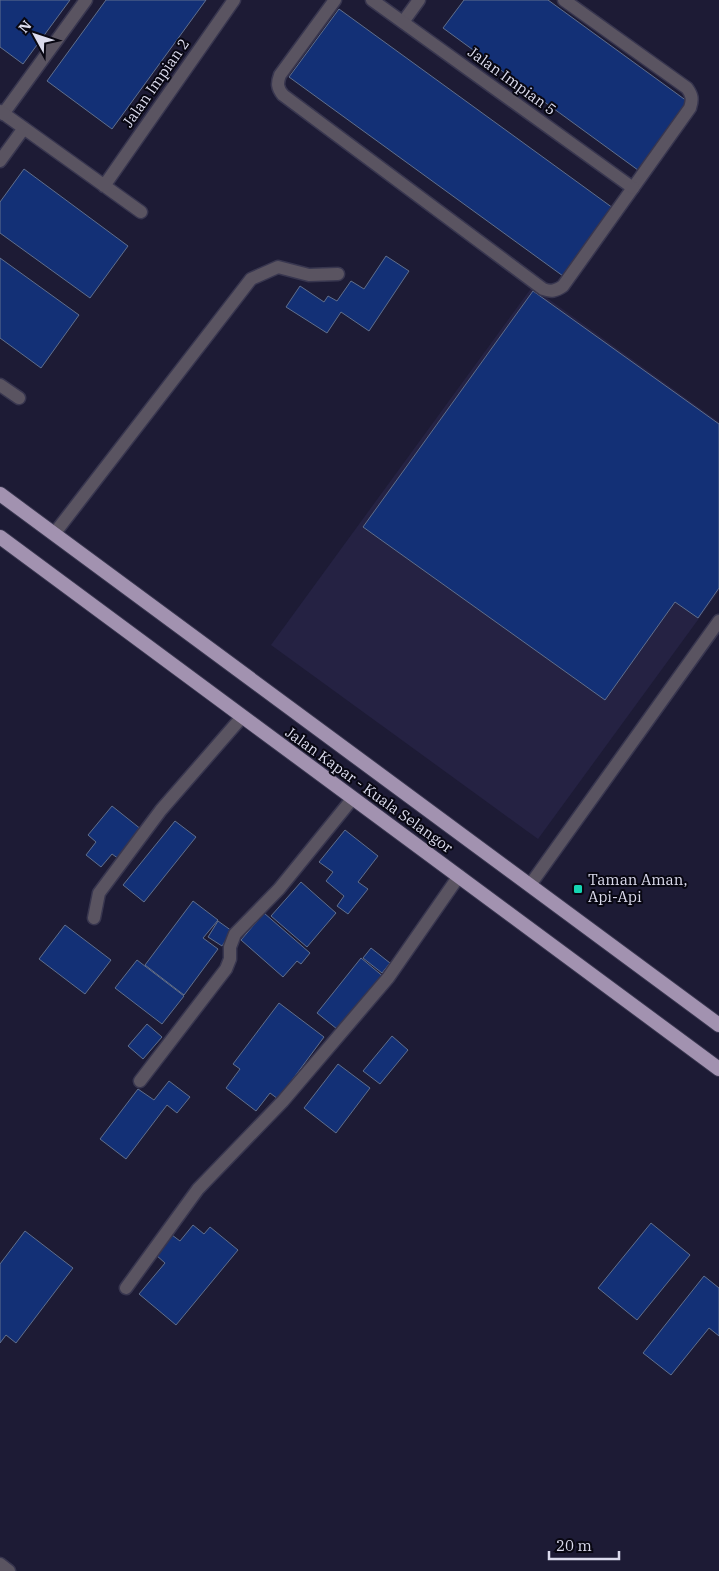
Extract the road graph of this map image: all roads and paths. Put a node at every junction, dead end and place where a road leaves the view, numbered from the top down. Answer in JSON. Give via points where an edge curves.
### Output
{"nodes":[{"id":1,"x":86,"y":0,"type":"edge"},
{"id":2,"x":234,"y":0,"type":"edge"},
{"id":3,"x":336,"y":0,"type":"edge"},
{"id":4,"x":372,"y":0,"type":"edge"},
{"id":5,"x":419,"y":0,"type":"edge"},
{"id":6,"x":564,"y":0,"type":"edge"},
{"id":7,"x":403,"y":22,"type":"junction"},
{"id":8,"x":2,"y":112,"type":"edge"},
{"id":9,"x":24,"y":128,"type":"junction"},
{"id":10,"x":0,"y":161,"type":"edge"},
{"id":11,"x":104,"y":186,"type":"junction"},
{"id":12,"x":633,"y":188,"type":"junction"},
{"id":13,"x":141,"y":212,"type":"dead end"},
{"id":14,"x":338,"y":274,"type":"dead end"},
{"id":15,"x":0,"y":385,"type":"edge"},
{"id":16,"x":18,"y":398,"type":"dead end"},
{"id":17,"x":0,"y":494,"type":"edge"},
{"id":18,"x":54,"y":534,"type":"junction"},
{"id":19,"x":0,"y":538,"type":"edge"},
{"id":20,"x":719,"y":621,"type":"edge"},
{"id":21,"x":242,"y":717,"type":"junction"},
{"id":22,"x":354,"y":798,"type":"junction"},
{"id":23,"x":459,"y":876,"type":"junction"},
{"id":24,"x":530,"y":885,"type":"junction"},
{"id":25,"x":94,"y":918,"type":"dead end"},
{"id":26,"x":719,"y":1025,"type":"edge"},
{"id":27,"x":719,"y":1069,"type":"edge"},
{"id":28,"x":140,"y":1081,"type":"dead end"},
{"id":29,"x":126,"y":1288,"type":"dead end"},
{"id":30,"x":0,"y":1564,"type":"edge"},
{"id":31,"x":9,"y":1571,"type":"edge"}],
"edges":[{"from":1,"to":8,"type":"street"},
{"from":2,"to":11,"type":"street","name":"Jalan Impian 2"},
{"from":3,"to":12,"type":"street","via":[[280,75],[278,89],[543,289],[557,291],[563,286]]},
{"from":4,"to":7,"type":"street","name":"Jalan Impian 5"},
{"from":5,"to":7,"type":"street"},
{"from":6,"to":12,"type":"street","via":[[691,94],[690,108]]},
{"from":7,"to":12,"type":"street","name":"Jalan Impian 5"},
{"from":8,"to":9,"type":"street"},
{"from":9,"to":10,"type":"street"},
{"from":9,"to":11,"type":"street"},
{"from":11,"to":13,"type":"street"},
{"from":14,"to":18,"type":"street","via":[[309,275],[278,267],[251,279]]},
{"from":15,"to":16,"type":"street"},
{"from":17,"to":18,"type":"highway","name":"Jalan Kapar - Kuala Selangor"},
{"from":18,"to":24,"type":"highway","name":"Jalan Kapar - Kuala Selangor"},
{"from":19,"to":21,"type":"highway","name":"Jalan Kapar - Kuala Selangor"},
{"from":20,"to":24,"type":"street"},
{"from":21,"to":22,"type":"highway","name":"Jalan Kapar - Kuala Selangor"},
{"from":21,"to":25,"type":"street","via":[[161,810],[99,893]]},
{"from":22,"to":23,"type":"highway","name":"Jalan Kapar - Kuala Selangor"},
{"from":22,"to":28,"type":"street","via":[[279,890],[235,934],[226,968]]},
{"from":23,"to":27,"type":"highway","name":"Jalan Kapar - Kuala Selangor"},
{"from":23,"to":29,"type":"street","via":[[388,978],[283,1101],[198,1190]]},
{"from":24,"to":26,"type":"highway","name":"Jalan Kapar - Kuala Selangor"},
{"from":30,"to":31,"type":"street"}]}
